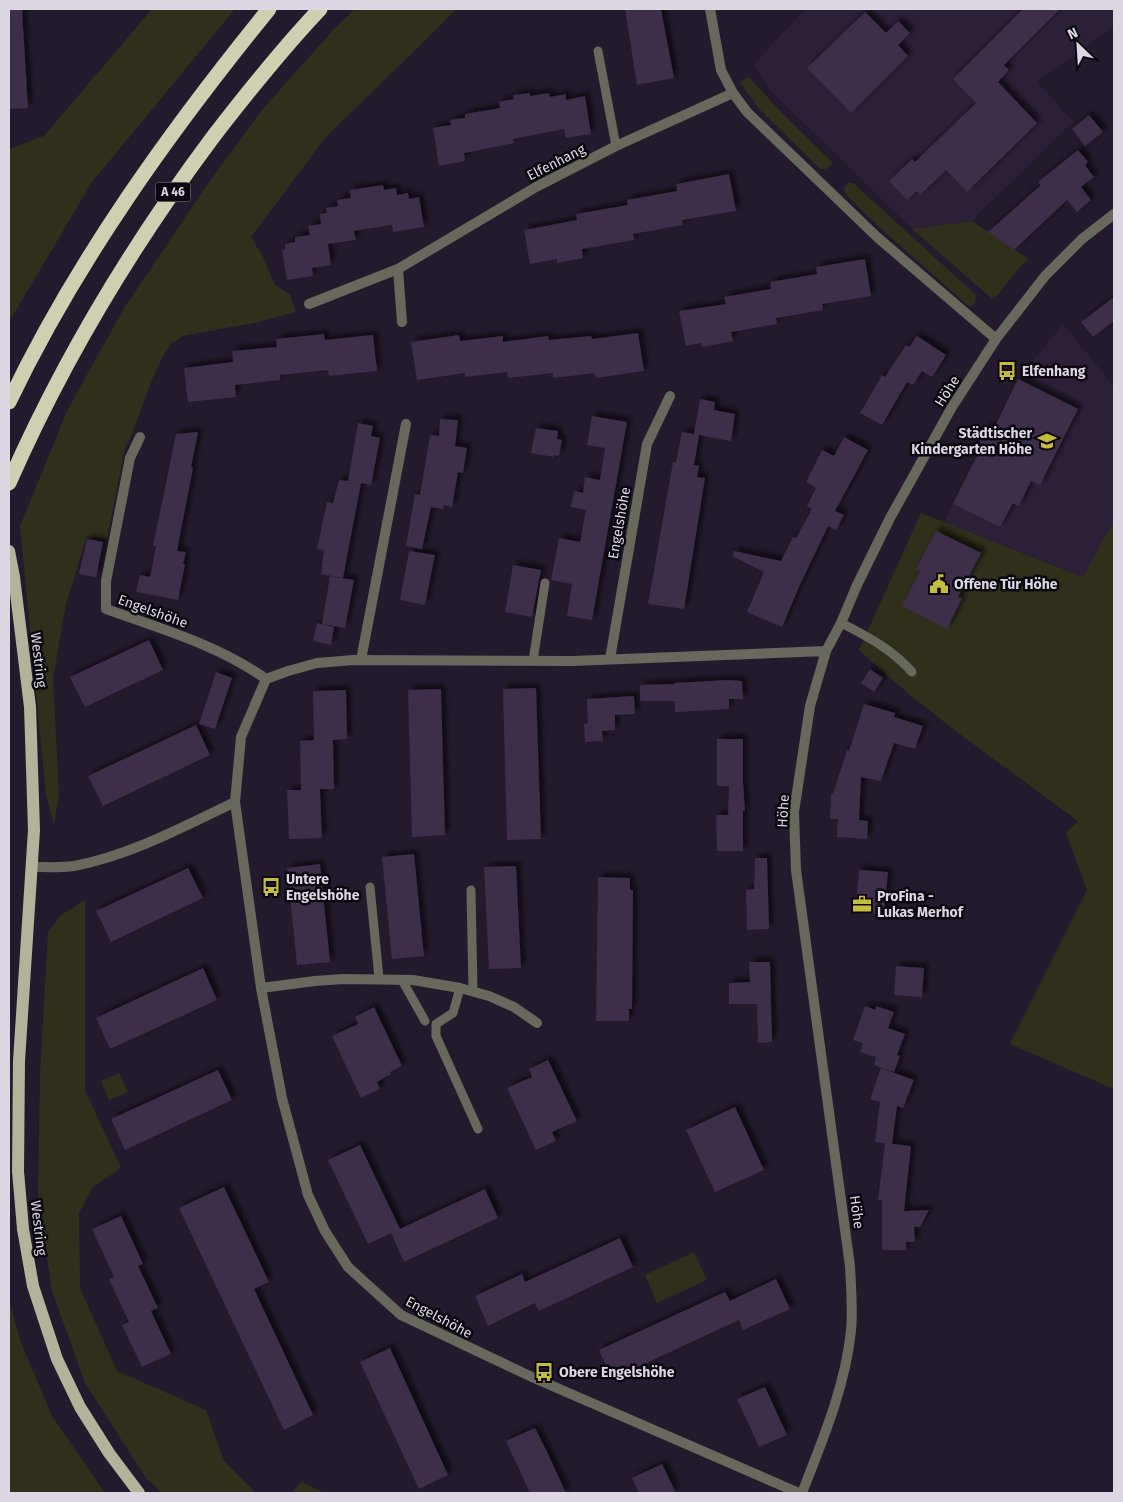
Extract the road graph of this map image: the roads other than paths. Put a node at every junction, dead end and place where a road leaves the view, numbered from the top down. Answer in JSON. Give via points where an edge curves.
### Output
{"nodes":[{"id":1,"x":269,"y":9,"type":"edge"},
{"id":2,"x":320,"y":9,"type":"edge"},
{"id":3,"x":710,"y":9,"type":"edge"},
{"id":4,"x":598,"y":51,"type":"dead end"},
{"id":5,"x":733,"y":93,"type":"junction"},
{"id":6,"x":616,"y":146,"type":"junction"},
{"id":7,"x":1114,"y":214,"type":"edge"},
{"id":8,"x":398,"y":269,"type":"junction"},
{"id":9,"x":308,"y":304,"type":"dead end"},
{"id":10,"x":402,"y":322,"type":"dead end"},
{"id":11,"x":996,"y":339,"type":"junction"},
{"id":12,"x":670,"y":396,"type":"dead end"},
{"id":13,"x":9,"y":402,"type":"edge"},
{"id":14,"x":406,"y":424,"type":"dead end"},
{"id":15,"x":140,"y":437,"type":"dead end"},
{"id":16,"x":9,"y":483,"type":"edge"},
{"id":17,"x":9,"y":551,"type":"edge"},
{"id":18,"x":545,"y":583,"type":"dead end"},
{"id":19,"x":841,"y":622,"type":"junction"},
{"id":20,"x":826,"y":651,"type":"junction"},
{"id":21,"x":610,"y":659,"type":"junction"},
{"id":22,"x":361,"y":660,"type":"junction"},
{"id":23,"x":533,"y":662,"type":"junction"},
{"id":24,"x":912,"y":672,"type":"dead end"},
{"id":25,"x":266,"y":679,"type":"junction"},
{"id":26,"x":235,"y":802,"type":"junction"},
{"id":27,"x":32,"y":867,"type":"junction"},
{"id":28,"x":370,"y":888,"type":"dead end"},
{"id":29,"x":471,"y":890,"type":"dead end"},
{"id":30,"x":379,"y":978,"type":"junction"},
{"id":31,"x":402,"y":980,"type":"junction"},
{"id":32,"x":261,"y":988,"type":"junction"},
{"id":33,"x":460,"y":988,"type":"junction"},
{"id":34,"x":473,"y":991,"type":"junction"},
{"id":35,"x":425,"y":1021,"type":"dead end"},
{"id":36,"x":537,"y":1022,"type":"dead end"},
{"id":37,"x":478,"y":1128,"type":"dead end"},
{"id":38,"x":139,"y":1493,"type":"edge"},
{"id":39,"x":800,"y":1493,"type":"edge"}],
"edges":[{"from":1,"to":13,"type":"highway","number":"A 46","via":[[211,80],[153,160],[47,330]]},
{"from":2,"to":16,"type":"highway","number":"A 46","via":[[242,100],[137,244],[51,394]]},
{"from":3,"to":5,"type":"street","via":[[721,70]]},
{"from":4,"to":6,"type":"lane"},
{"from":5,"to":6,"type":"street","name":"Elfenhang"},
{"from":5,"to":11,"type":"street","via":[[747,112],[877,237]]},
{"from":6,"to":8,"type":"street","name":"Elfenhang","via":[[536,186]]},
{"from":7,"to":11,"type":"street","name":"Höhe","via":[[1082,239],[1045,276]]},
{"from":8,"to":9,"type":"street","name":"Elfenhang"},
{"from":8,"to":10,"type":"street"},
{"from":11,"to":19,"type":"street","name":"Höhe","via":[[952,407],[890,518]]},
{"from":12,"to":21,"type":"street","name":"Engelshöhe","via":[[646,444]]},
{"from":14,"to":22,"type":"street"},
{"from":15,"to":25,"type":"street","name":"Engelshöhe","via":[[130,458],[106,581],[106,609],[202,643],[242,662]]},
{"from":17,"to":27,"type":"main road","name":"Westring","via":[[30,706]]},
{"from":18,"to":23,"type":"lane"},
{"from":19,"to":20,"type":"street","name":"Höhe"},
{"from":19,"to":24,"type":"lane","via":[[869,637],[903,661]]},
{"from":20,"to":21,"type":"street"},
{"from":20,"to":39,"type":"street","name":"Höhe","via":[[810,706],[794,812],[796,870],[850,1266],[851,1331],[829,1424]]},
{"from":21,"to":23,"type":"street"},
{"from":22,"to":23,"type":"street"},
{"from":22,"to":25,"type":"street","via":[[317,663]]},
{"from":25,"to":26,"type":"street","name":"Engelshöhe","via":[[241,737]]},
{"from":26,"to":27,"type":"street","via":[[168,835],[122,853],[73,866]]},
{"from":26,"to":32,"type":"street","name":"Engelshöhe"},
{"from":27,"to":38,"type":"main road","name":"Westring","via":[[19,1061],[18,1171],[24,1238],[33,1286],[57,1359],[80,1407]]},
{"from":28,"to":30,"type":"lane"},
{"from":29,"to":34,"type":"lane"},
{"from":30,"to":31,"type":"street"},
{"from":30,"to":32,"type":"street"},
{"from":31,"to":33,"type":"street"},
{"from":31,"to":35,"type":"lane"},
{"from":32,"to":39,"type":"street","name":"Engelshöhe","via":[[282,1098],[308,1194],[325,1231],[348,1267],[400,1315],[534,1378]]},
{"from":33,"to":34,"type":"street"},
{"from":33,"to":37,"type":"lane","via":[[453,1013],[436,1024],[436,1036]]},
{"from":34,"to":36,"type":"street","via":[[514,1007]]}]}
